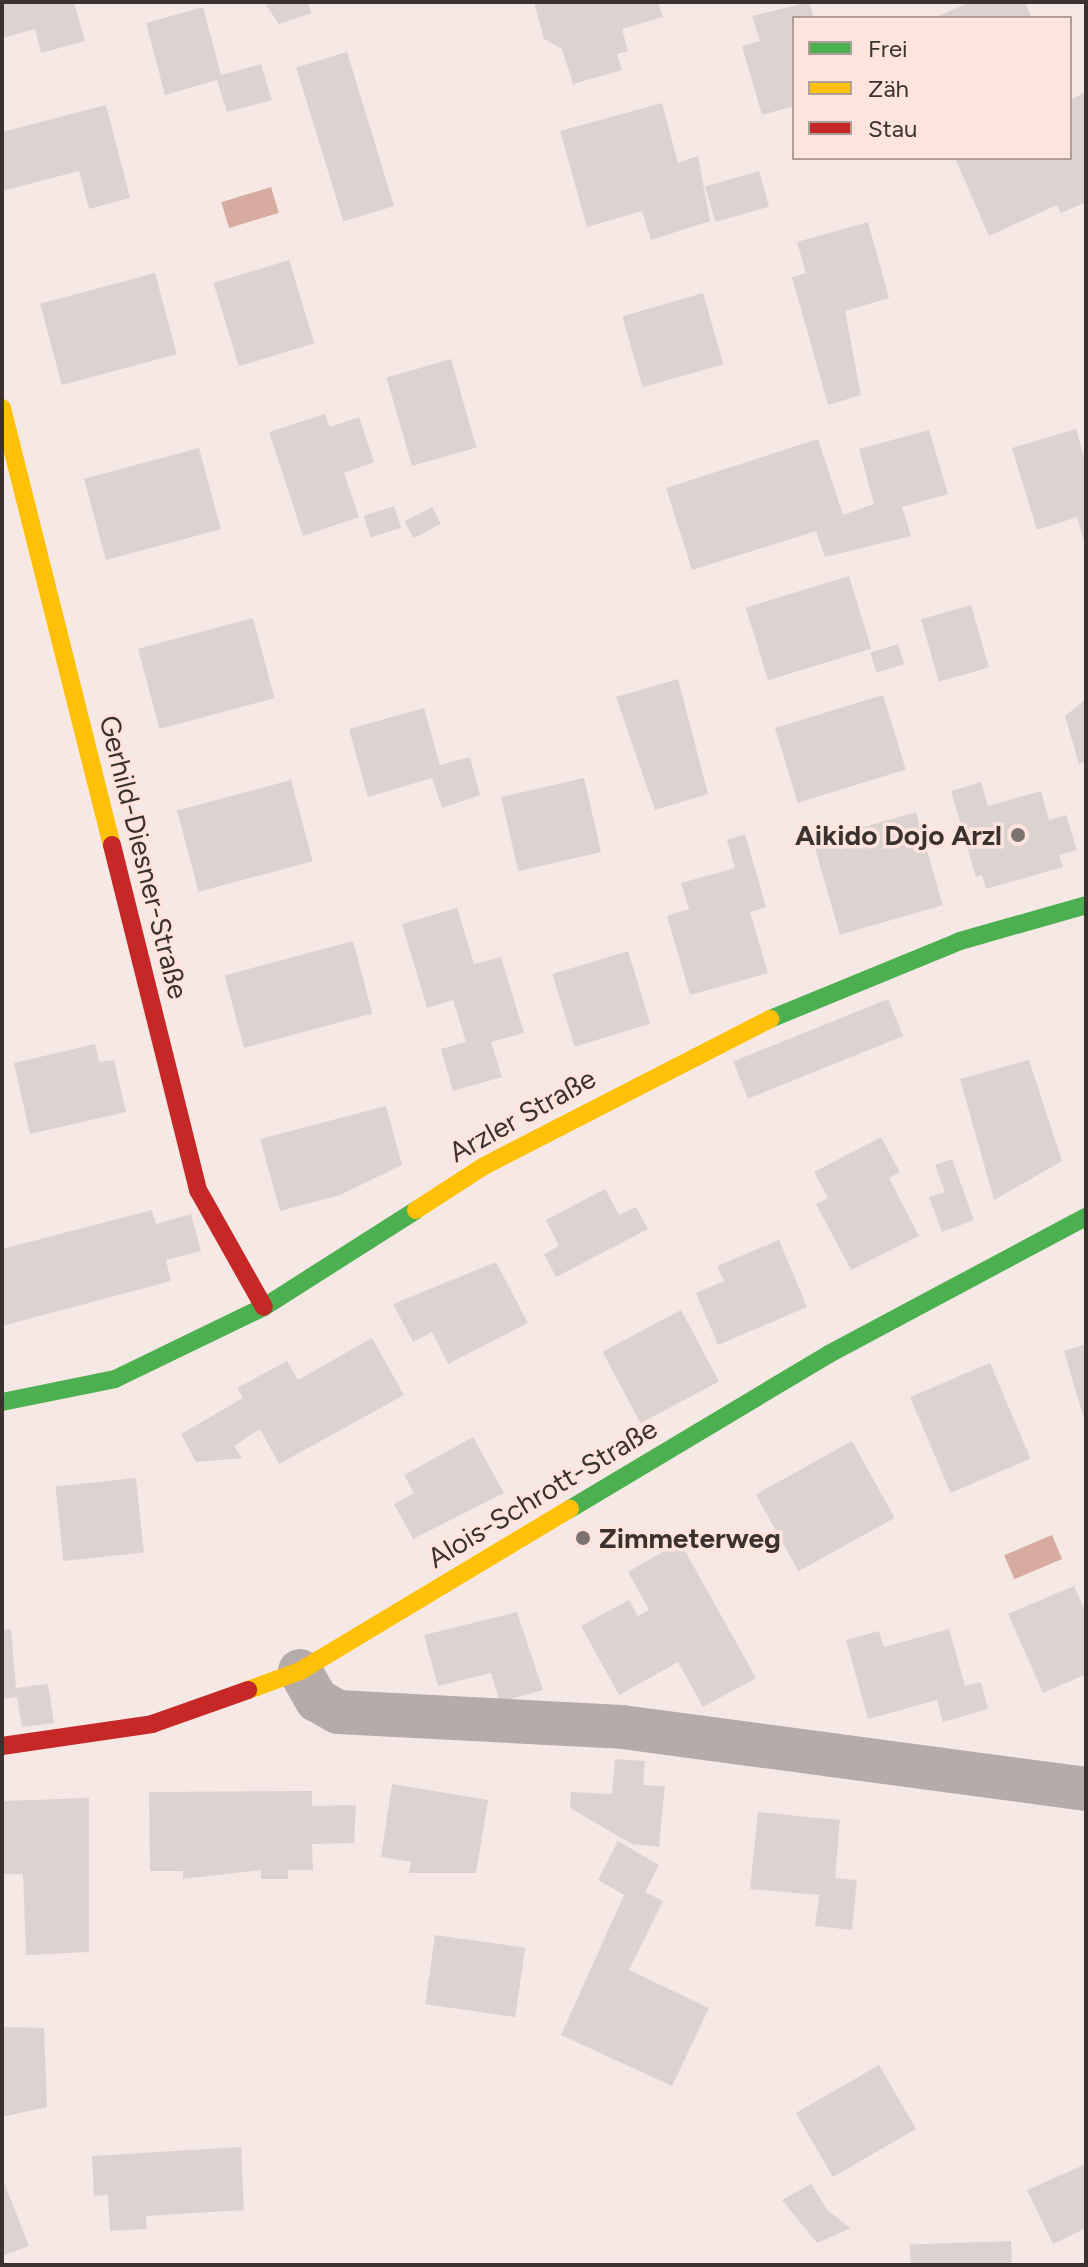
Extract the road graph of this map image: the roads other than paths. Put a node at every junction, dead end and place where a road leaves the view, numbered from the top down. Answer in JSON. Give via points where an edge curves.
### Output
{"nodes":[{"id":1,"x":2,"y":408,"type":"edge"},
{"id":2,"x":1086,"y":905,"type":"edge"},
{"id":3,"x":1086,"y":1217,"type":"edge"},
{"id":4,"x":264,"y":1307,"type":"junction"},
{"id":5,"x":2,"y":1402,"type":"edge"},
{"id":6,"x":300,"y":1671,"type":"junction"},
{"id":7,"x":2,"y":1746,"type":"edge"},
{"id":8,"x":1086,"y":1789,"type":"edge"}],
"edges":[{"from":1,"to":4,"type":"street","name":"Gerhild-Diesner-Straße","via":[[198,1190]]},
{"from":2,"to":4,"type":"street","name":"Arzler Straße","via":[[960,941],[695,1053],[484,1166]]},
{"from":3,"to":6,"type":"street","name":"Alois-Schrott-Straße","via":[[829,1354]]},
{"from":4,"to":5,"type":"street","name":"Arzler Straße","via":[[115,1379]]},
{"from":6,"to":7,"type":"street","name":"Alois-Schrott-Straße","via":[[152,1724]]},
{"from":6,"to":8,"type":"street","via":[[317,1700],[338,1712],[622,1727]]}]}
